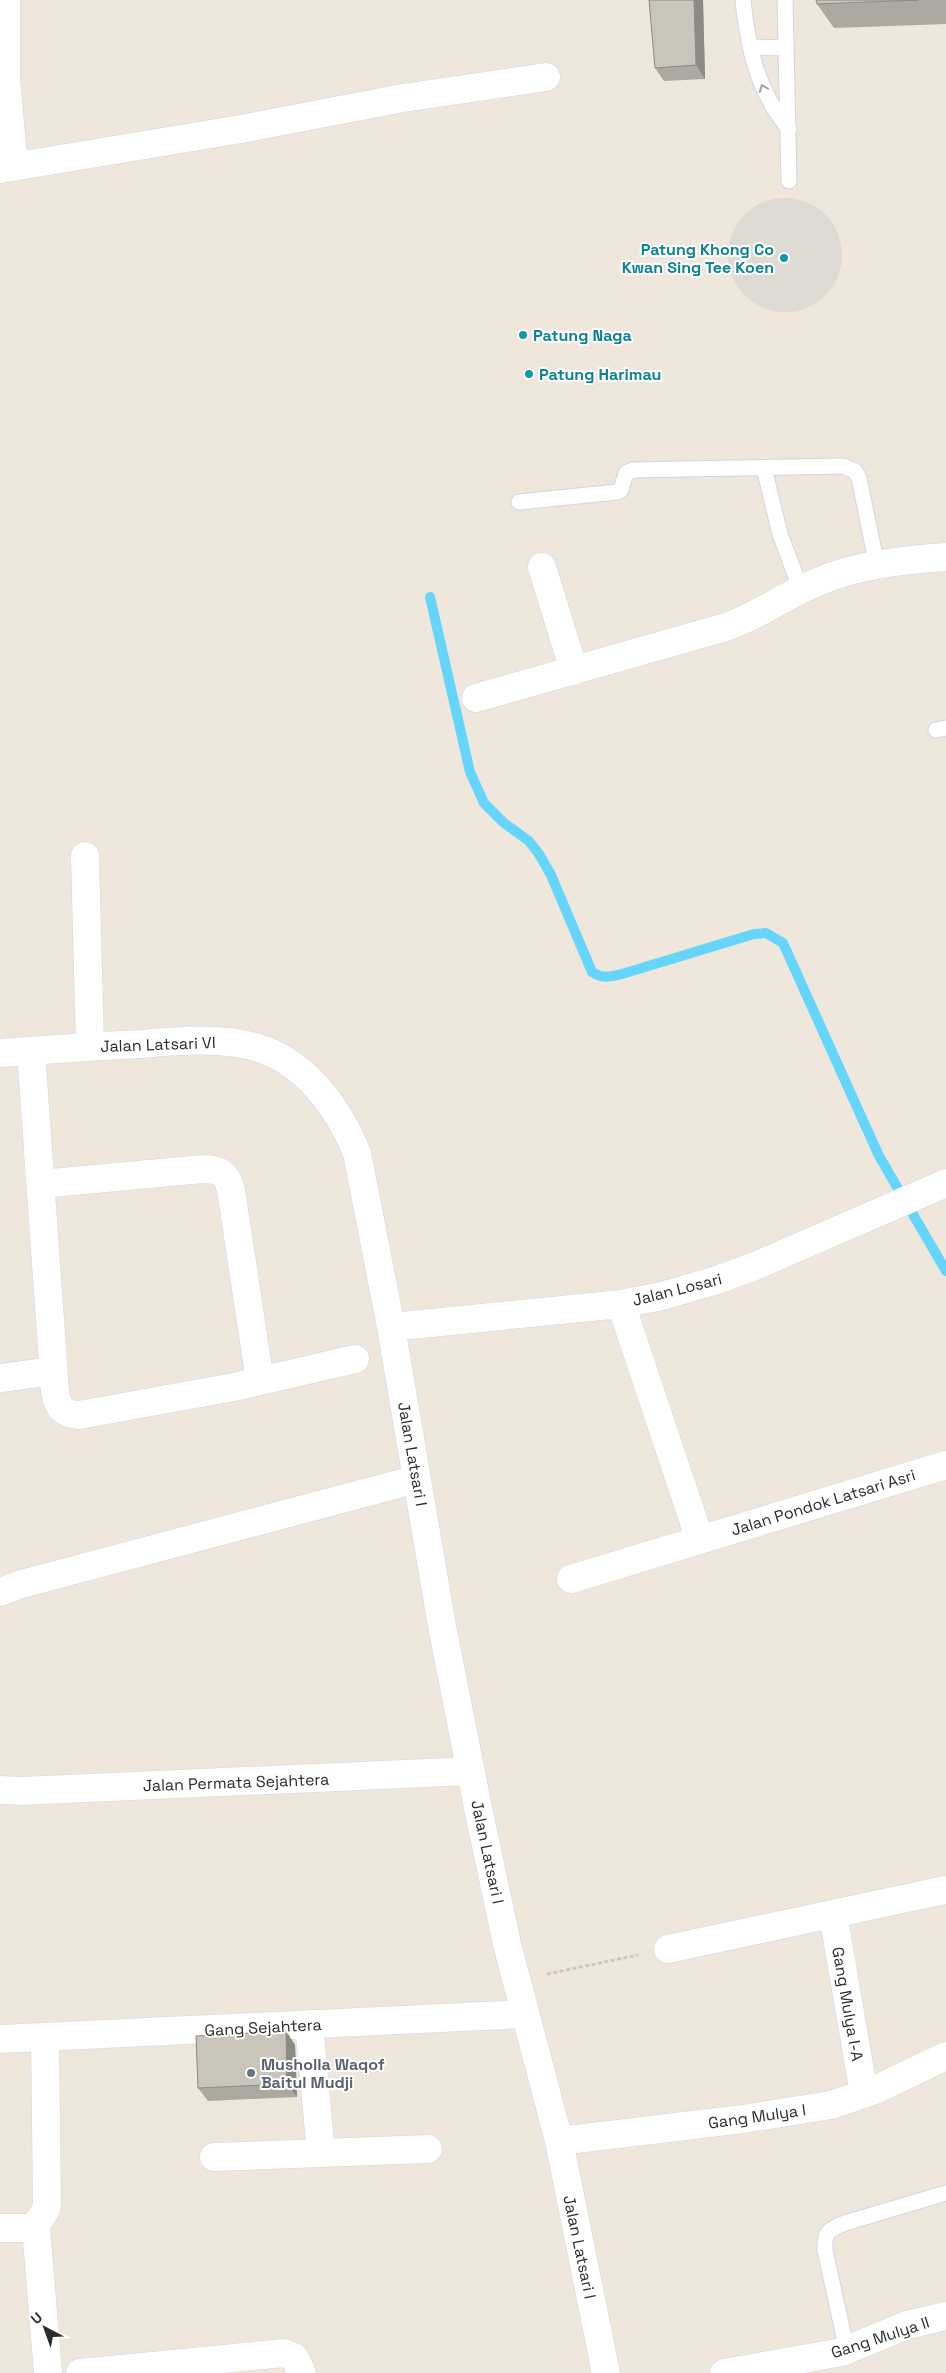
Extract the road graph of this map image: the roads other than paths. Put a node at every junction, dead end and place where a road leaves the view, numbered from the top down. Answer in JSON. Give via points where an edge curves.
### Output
{"nodes":[{"id":1,"x":6,"y":0,"type":"edge"},
{"id":2,"x":743,"y":0,"type":"edge"},
{"id":3,"x":785,"y":0,"type":"edge"},
{"id":4,"x":750,"y":47,"type":"junction"},
{"id":5,"x":786,"y":48,"type":"junction"},
{"id":6,"x":546,"y":77,"type":"dead end"},
{"id":7,"x":789,"y":129,"type":"junction"},
{"id":8,"x":7,"y":168,"type":"edge"},
{"id":9,"x":789,"y":181,"type":"dead end"},
{"id":10,"x":764,"y":468,"type":"junction"},
{"id":11,"x":520,"y":502,"type":"dead end"},
{"id":12,"x":946,"y":557,"type":"edge"},
{"id":13,"x":877,"y":566,"type":"junction"},
{"id":14,"x":542,"y":568,"type":"dead end"},
{"id":15,"x":801,"y":590,"type":"junction"},
{"id":16,"x":574,"y":671,"type":"junction"},
{"id":17,"x":476,"y":698,"type":"dead end"},
{"id":18,"x":85,"y":856,"type":"dead end"},
{"id":19,"x":90,"y":1046,"type":"junction"},
{"id":20,"x":31,"y":1051,"type":"junction"},
{"id":21,"x":0,"y":1053,"type":"edge"},
{"id":22,"x":40,"y":1184,"type":"junction"},
{"id":23,"x":946,"y":1184,"type":"edge"},
{"id":24,"x":620,"y":1304,"type":"junction"},
{"id":25,"x":391,"y":1327,"type":"junction"},
{"id":26,"x":355,"y":1359,"type":"dead end"},
{"id":27,"x":53,"y":1371,"type":"junction"},
{"id":28,"x":0,"y":1378,"type":"edge"},
{"id":29,"x":260,"y":1381,"type":"junction"},
{"id":30,"x":946,"y":1465,"type":"edge"},
{"id":31,"x":417,"y":1479,"type":"junction"},
{"id":32,"x":700,"y":1540,"type":"junction"},
{"id":33,"x":571,"y":1579,"type":"dead end"},
{"id":34,"x":0,"y":1592,"type":"edge"},
{"id":35,"x":471,"y":1771,"type":"junction"},
{"id":36,"x":0,"y":1790,"type":"edge"},
{"id":37,"x":945,"y":1890,"type":"edge"},
{"id":38,"x":833,"y":1914,"type":"junction"},
{"id":39,"x":668,"y":1949,"type":"road end"},
{"id":40,"x":525,"y":2014,"type":"junction"},
{"id":41,"x":309,"y":2024,"type":"junction"},
{"id":42,"x":45,"y":2037,"type":"junction"},
{"id":43,"x":0,"y":2039,"type":"edge"},
{"id":44,"x":946,"y":2056,"type":"edge"},
{"id":45,"x":864,"y":2094,"type":"junction"},
{"id":46,"x":559,"y":2141,"type":"junction"},
{"id":47,"x":428,"y":2149,"type":"dead end"},
{"id":48,"x":321,"y":2153,"type":"junction"},
{"id":49,"x":214,"y":2158,"type":"dead end"},
{"id":50,"x":946,"y":2193,"type":"edge"},
{"id":51,"x":0,"y":2228,"type":"edge"},
{"id":52,"x":36,"y":2228,"type":"junction"},
{"id":53,"x":946,"y":2316,"type":"edge"},
{"id":54,"x":847,"y":2351,"type":"junction"},
{"id":55,"x":48,"y":2373,"type":"edge"},
{"id":56,"x":80,"y":2373,"type":"edge"},
{"id":57,"x":302,"y":2373,"type":"edge"},
{"id":58,"x":606,"y":2373,"type":"edge"},
{"id":59,"x":724,"y":2373,"type":"edge"}],
"edges":[{"from":1,"to":8,"type":"street"},
{"from":2,"to":4,"type":"lane"},
{"from":3,"to":5,"type":"lane"},
{"from":4,"to":5,"type":"lane"},
{"from":7,"to":4,"type":"lane","one_way":true,"via":[[764,94]]},
{"from":5,"to":7,"type":"lane"},
{"from":6,"to":8,"type":"street","via":[[402,98]]},
{"from":7,"to":9,"type":"lane"},
{"from":10,"to":11,"type":"lane","via":[[633,470],[626,473],[621,490],[617,492]]},
{"from":10,"to":13,"type":"lane","via":[[843,466],[855,470]]},
{"from":10,"to":15,"type":"lane","via":[[780,534]]},
{"from":12,"to":13,"type":"street"},
{"from":13,"to":15,"type":"street","via":[[836,576]]},
{"from":14,"to":16,"type":"street"},
{"from":15,"to":16,"type":"street","via":[[740,623]]},
{"from":16,"to":17,"type":"street"},
{"from":18,"to":19,"type":"street"},
{"from":19,"to":20,"type":"street","name":"Jalan Latsari VI"},
{"from":19,"to":25,"type":"street","name":"Jalan Latsari VI","via":[[190,1041],[236,1043],[256,1047],[290,1062],[337,1112],[357,1153]]},
{"from":20,"to":21,"type":"street","name":"Jalan Latsari VI"},
{"from":20,"to":22,"type":"street"},
{"from":22,"to":27,"type":"street"},
{"from":22,"to":29,"type":"street","via":[[203,1169],[220,1170],[226,1175]]},
{"from":23,"to":24,"type":"street","name":"Jalan Losari","via":[[717,1280]]},
{"from":24,"to":25,"type":"street","name":"Jalan Losari"},
{"from":24,"to":32,"type":"street"},
{"from":25,"to":31,"type":"street","name":"Jalan Latsari I"},
{"from":26,"to":29,"type":"street"},
{"from":27,"to":28,"type":"street"},
{"from":27,"to":29,"type":"street","via":[[60,1408],[79,1415]]},
{"from":30,"to":32,"type":"street","name":"Jalan Pondok Latsari Asri"},
{"from":31,"to":34,"type":"street"},
{"from":31,"to":35,"type":"street","name":"Jalan Latsari I"},
{"from":32,"to":33,"type":"street","name":"Jalan Pondok Latsari Asri"},
{"from":35,"to":36,"type":"street","name":"Jalan Permata Sejahtera"},
{"from":35,"to":40,"type":"street","name":"Jalan Latsari I"},
{"from":37,"to":38,"type":"street"},
{"from":38,"to":39,"type":"street"},
{"from":38,"to":45,"type":"street","name":"Gang Mulya I-A"},
{"from":40,"to":41,"type":"street","name":"Gang Sejahtera"},
{"from":40,"to":46,"type":"street","name":"Jalan Latsari I"},
{"from":41,"to":42,"type":"street","name":"Gang Sejahtera"},
{"from":41,"to":48,"type":"street"},
{"from":42,"to":43,"type":"street","name":"Gang Sejahtera"},
{"from":42,"to":52,"type":"street","via":[[47,2205]]},
{"from":44,"to":45,"type":"street","name":"Gang Mulya I"},
{"from":45,"to":46,"type":"street","name":"Gang Mulya I","via":[[810,2109]]},
{"from":46,"to":58,"type":"street","name":"Jalan Latsari I"},
{"from":47,"to":48,"type":"street"},
{"from":48,"to":49,"type":"street"},
{"from":50,"to":54,"type":"lane","via":[[844,2223],[826,2234],[825,2250]]},
{"from":51,"to":52,"type":"street"},
{"from":52,"to":55,"type":"street"},
{"from":53,"to":54,"type":"street","name":"Gang Mulya II","via":[[907,2326]]},
{"from":54,"to":59,"type":"street","name":"Gang Mulya II"},
{"from":56,"to":57,"type":"street","via":[[284,2353],[294,2357]]}]}
